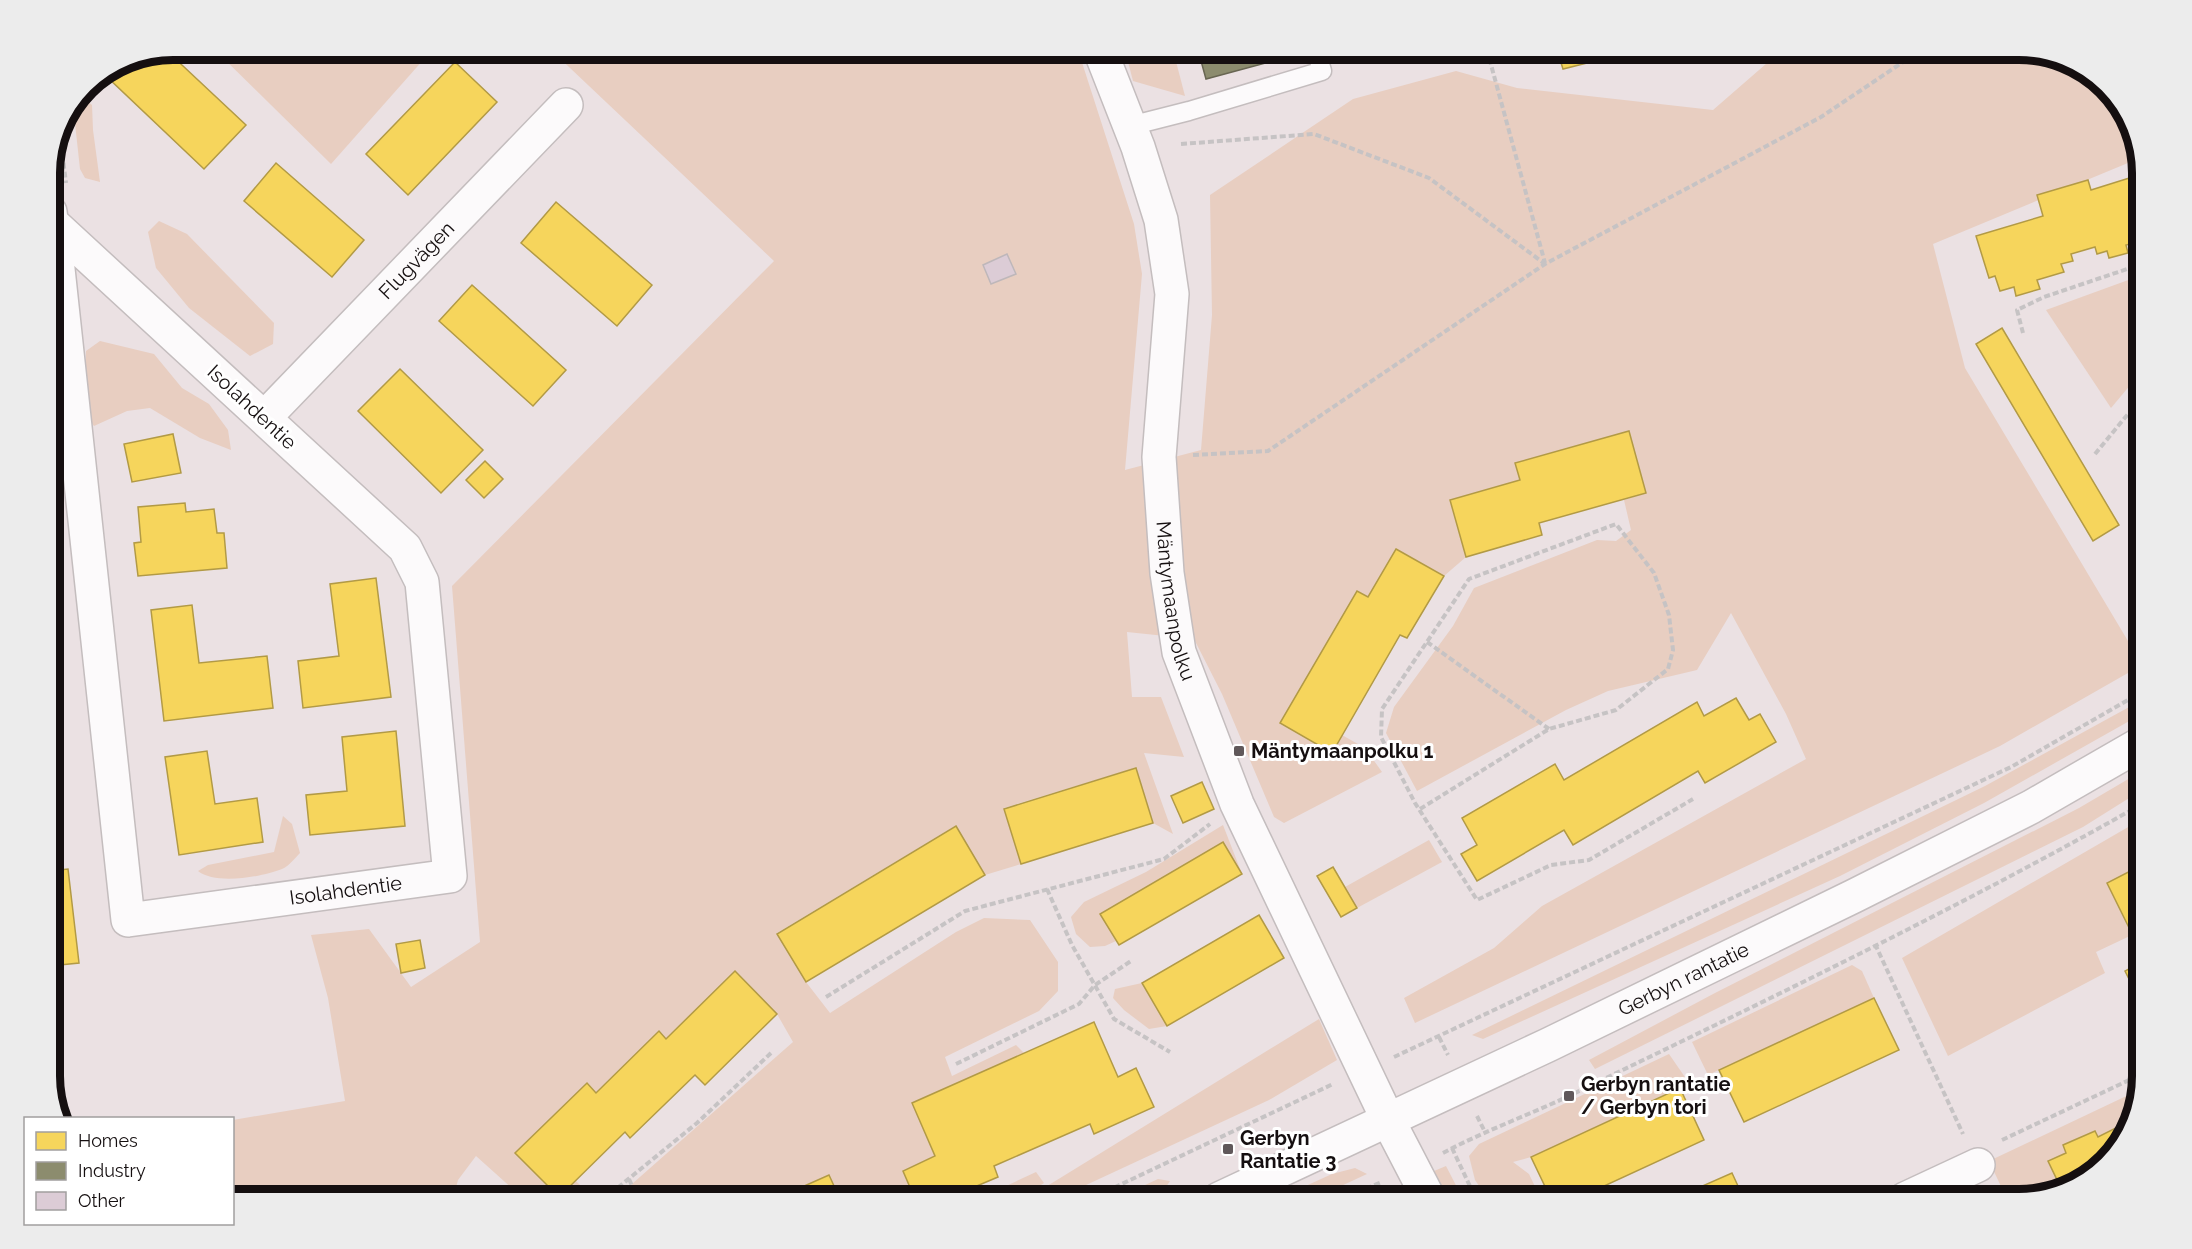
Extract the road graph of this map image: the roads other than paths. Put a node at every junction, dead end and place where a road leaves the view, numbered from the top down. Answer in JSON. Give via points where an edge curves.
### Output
{"nodes":[{"id":1,"x":1104,"y":60,"type":"edge"},
{"id":2,"x":1319,"y":60,"type":"edge"},
{"id":3,"x":566,"y":105,"type":"dead end"},
{"id":4,"x":1134,"y":136,"type":"junction"},
{"id":5,"x":60,"y":226,"type":"edge"},
{"id":6,"x":60,"y":300,"type":"edge"},
{"id":7,"x":265,"y":417,"type":"junction"},
{"id":8,"x":2132,"y":748,"type":"edge"},
{"id":9,"x":1388,"y":1120,"type":"junction"},
{"id":10,"x":1975,"y":1159,"type":"road end"},
{"id":11,"x":1242,"y":1189,"type":"edge"},
{"id":12,"x":1424,"y":1189,"type":"edge"},
{"id":13,"x":1924,"y":1189,"type":"edge"}],
"edges":[{"from":1,"to":4,"type":"street","name":"Mäntymaanpolku"},
{"from":2,"to":4,"type":"lane","via":[[1322,71],[1189,111]]},
{"from":3,"to":7,"type":"street","name":"Flugvägen"},
{"from":4,"to":9,"type":"street","name":"Mäntymaanpolku","via":[[1161,220],[1172,294],[1159,458],[1167,573],[1179,652],[1237,804]]},
{"from":5,"to":7,"type":"street","name":"Isolahdentie"},
{"from":6,"to":7,"type":"street","name":"Isolahdentie","via":[[128,920],[450,876],[422,582],[405,548]]},
{"from":8,"to":9,"type":"street","name":"Gerbyn rantatie","via":[[2031,807]]},
{"from":9,"to":11,"type":"street","name":"Gerbyn rantatie"},
{"from":9,"to":12,"type":"street","name":"Mäntymaanpolku"},
{"from":10,"to":13,"type":"street"}]}
